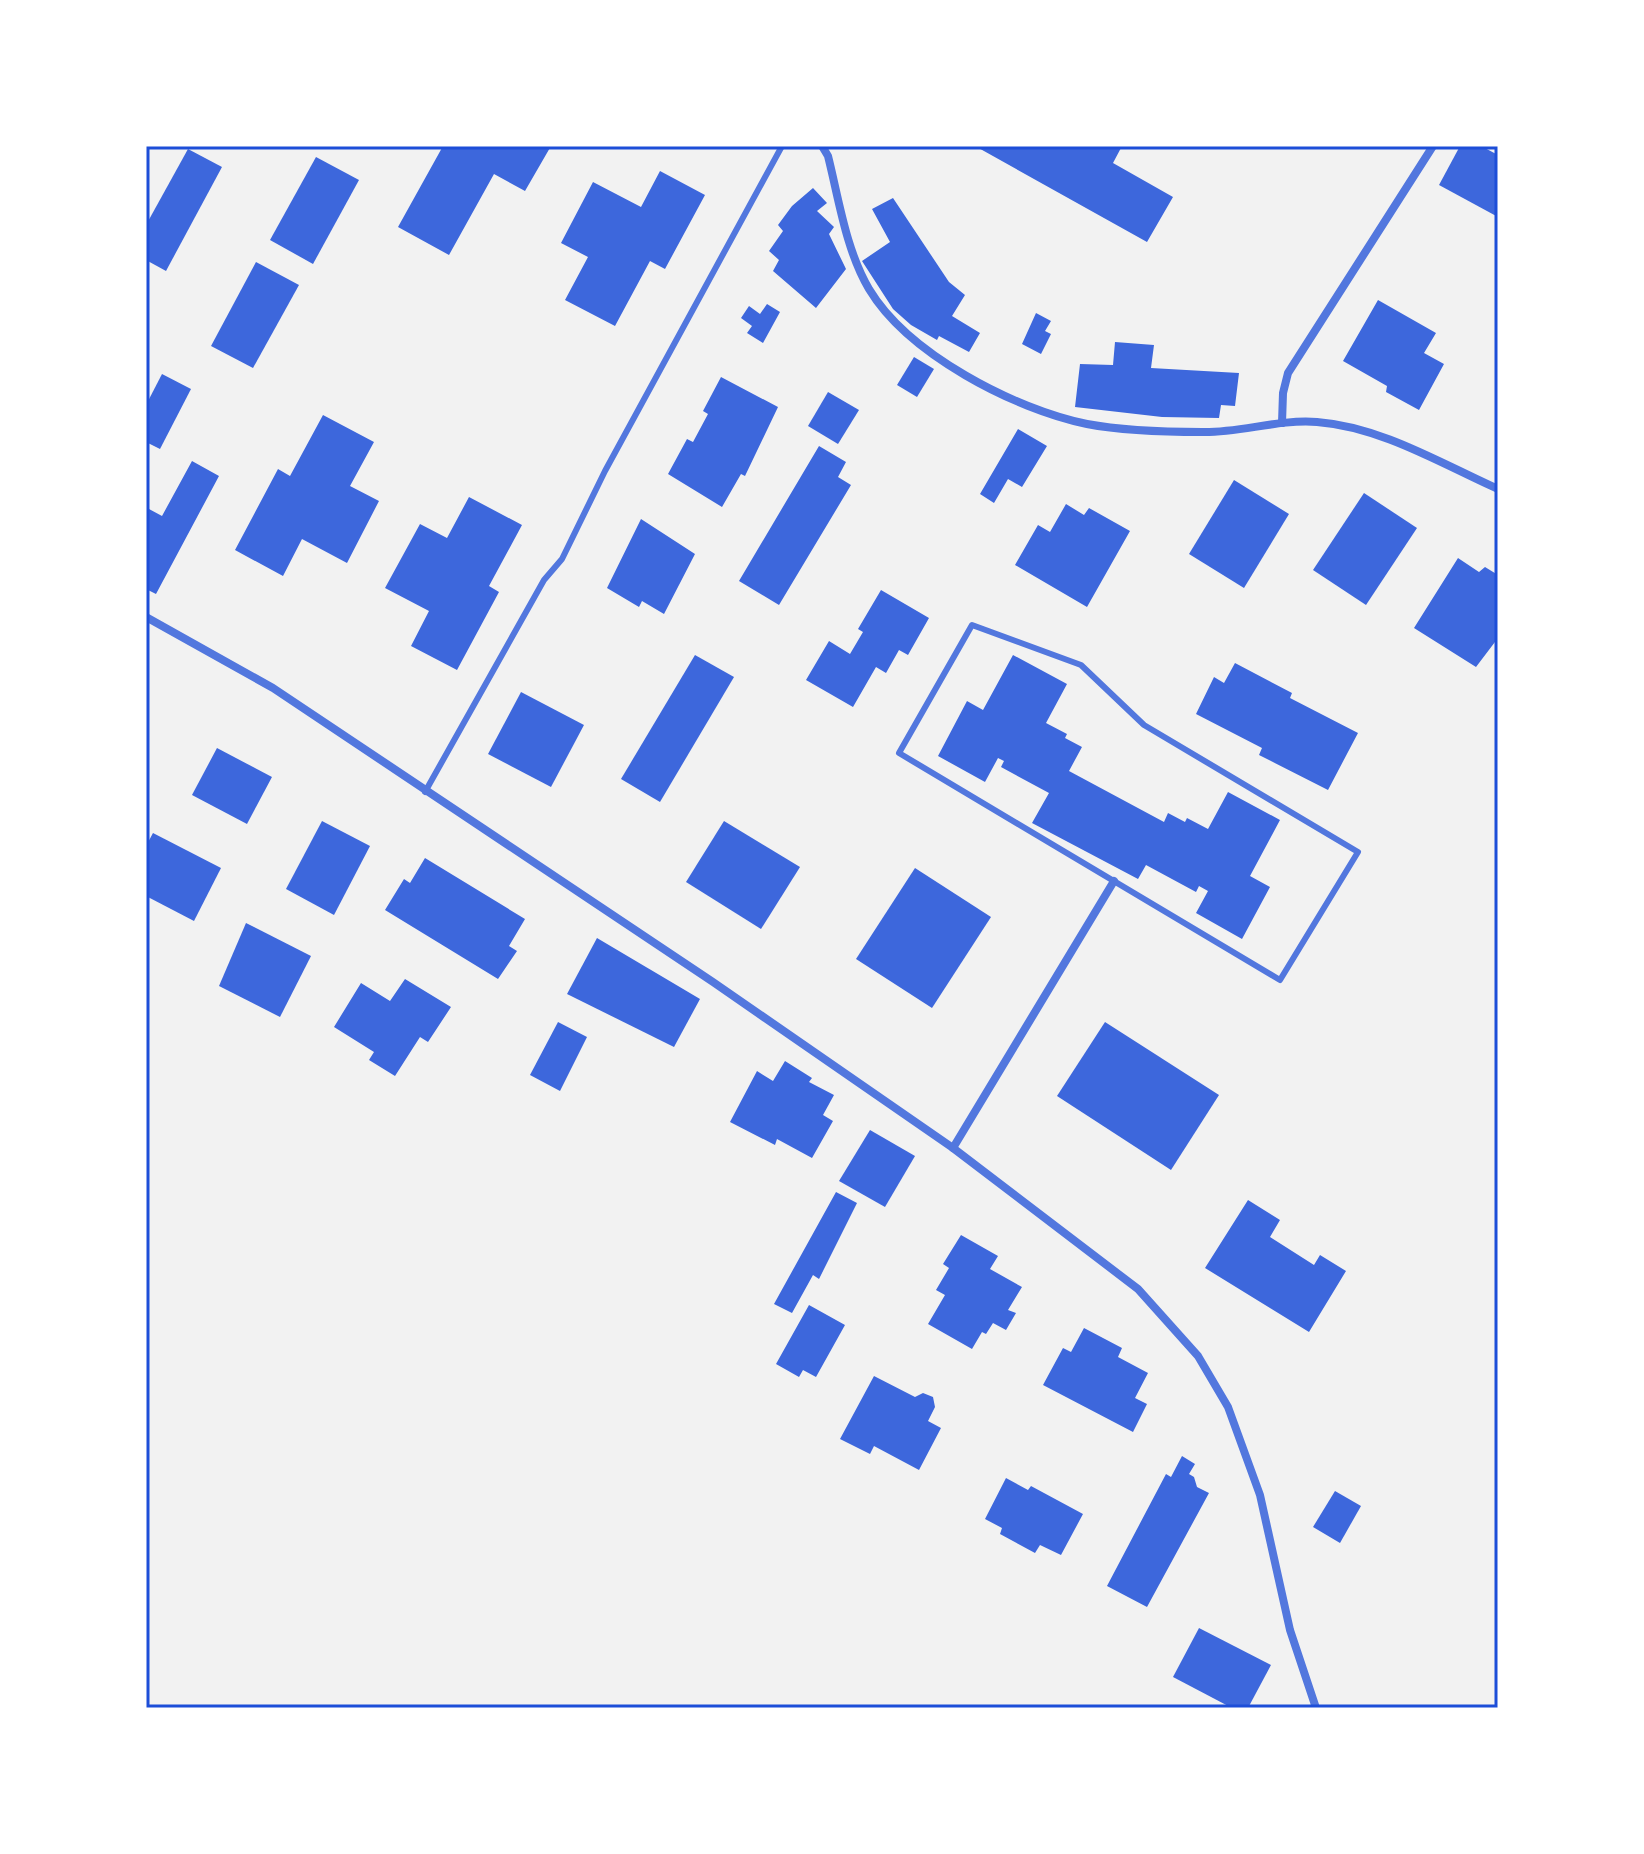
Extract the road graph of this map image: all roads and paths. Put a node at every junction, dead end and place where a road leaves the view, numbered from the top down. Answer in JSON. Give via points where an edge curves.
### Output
{"nodes":[{"id":1,"x":782,"y":146,"type":"edge"},
{"id":2,"x":822,"y":146,"type":"edge"},
{"id":3,"x":1433,"y":146,"type":"edge"},
{"id":4,"x":1282,"y":423,"type":"junction"},
{"id":5,"x":1498,"y":489,"type":"edge"},
{"id":6,"x":146,"y":617,"type":"edge"},
{"id":7,"x":425,"y":792,"type":"junction"},
{"id":8,"x":1114,"y":881,"type":"junction"},
{"id":9,"x":953,"y":1148,"type":"junction"},
{"id":10,"x":1316,"y":1708,"type":"edge"}],
"edges":[{"from":1,"to":7,"type":"lane","via":[[562,559],[544,580]]},
{"from":2,"to":4,"type":"street","via":[[852,253],[869,288],[910,336],[971,377],[1017,401],[1088,424],[1207,433]]},
{"from":3,"to":4,"type":"street","via":[[1288,373]]},
{"from":4,"to":5,"type":"street","via":[[1316,422],[1360,430]]},
{"from":6,"to":7,"type":"street","via":[[273,688]]},
{"from":7,"to":9,"type":"street"},
{"from":8,"to":8,"type":"lane","via":[[1280,980],[1358,852],[1144,725],[1081,665],[972,625],[899,753]]},
{"from":8,"to":9,"type":"street"},
{"from":9,"to":10,"type":"street","via":[[1138,1289],[1177,1330],[1217,1385],[1260,1495],[1290,1630]]}]}
